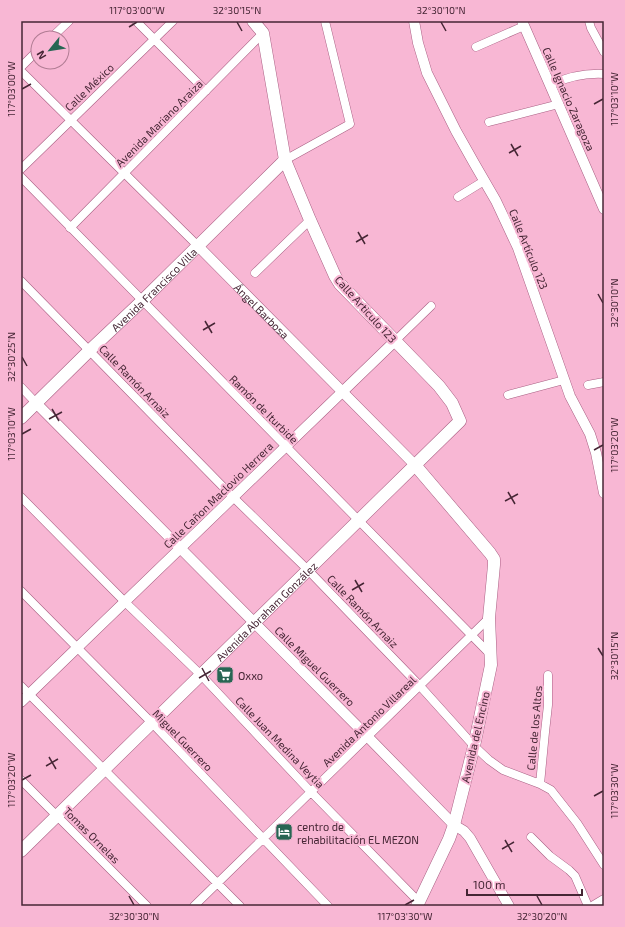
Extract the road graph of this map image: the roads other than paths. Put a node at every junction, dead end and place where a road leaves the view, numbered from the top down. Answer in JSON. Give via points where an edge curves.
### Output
{"nodes":[{"id":1,"x":69,"y":21,"type":"edge"},
{"id":2,"x":136,"y":21,"type":"edge"},
{"id":3,"x":172,"y":21,"type":"edge"},
{"id":4,"x":253,"y":21,"type":"edge"},
{"id":5,"x":325,"y":21,"type":"edge"},
{"id":6,"x":414,"y":21,"type":"edge"},
{"id":7,"x":589,"y":21,"type":"edge"},
{"id":8,"x":523,"y":23,"type":"edge"},
{"id":9,"x":59,"y":30,"type":"edge"},
{"id":10,"x":264,"y":33,"type":"junction"},
{"id":11,"x":154,"y":39,"type":"junction"},
{"id":12,"x":476,"y":47,"type":"dead end"},
{"id":13,"x":604,"y":52,"type":"edge"},
{"id":14,"x":30,"y":58,"type":"edge"},
{"id":15,"x":21,"y":67,"type":"edge"},
{"id":16,"x":21,"y":71,"type":"edge"},
{"id":17,"x":604,"y":74,"type":"edge"},
{"id":18,"x":550,"y":85,"type":"junction"},
{"id":19,"x":206,"y":91,"type":"junction"},
{"id":20,"x":559,"y":104,"type":"junction"},
{"id":21,"x":71,"y":120,"type":"junction"},
{"id":22,"x":488,"y":122,"type":"dead end"},
{"id":23,"x":285,"y":160,"type":"junction"},
{"id":24,"x":21,"y":169,"type":"edge"},
{"id":25,"x":124,"y":174,"type":"junction"},
{"id":26,"x":21,"y":178,"type":"edge"},
{"id":27,"x":484,"y":181,"type":"junction"},
{"id":28,"x":458,"y":197,"type":"dead end"},
{"id":29,"x":604,"y":209,"type":"edge"},
{"id":30,"x":310,"y":220,"type":"junction"},
{"id":31,"x":70,"y":228,"type":"junction"},
{"id":32,"x":198,"y":246,"type":"junction"},
{"id":33,"x":255,"y":273,"type":"dead end"},
{"id":34,"x":21,"y":281,"type":"edge"},
{"id":35,"x":142,"y":301,"type":"junction"},
{"id":36,"x":431,"y":306,"type":"dead end"},
{"id":37,"x":395,"y":341,"type":"junction"},
{"id":38,"x":90,"y":350,"type":"junction"},
{"id":39,"x":564,"y":380,"type":"junction"},
{"id":40,"x":604,"y":382,"type":"edge"},
{"id":41,"x":588,"y":385,"type":"dead end"},
{"id":42,"x":21,"y":387,"type":"edge"},
{"id":43,"x":342,"y":392,"type":"junction"},
{"id":44,"x":508,"y":395,"type":"dead end"},
{"id":45,"x":36,"y":403,"type":"junction"},
{"id":46,"x":21,"y":418,"type":"edge"},
{"id":47,"x":460,"y":421,"type":"joint"},
{"id":48,"x":286,"y":447,"type":"junction"},
{"id":49,"x":415,"y":465,"type":"junction"},
{"id":50,"x":604,"y":493,"type":"edge"},
{"id":51,"x":21,"y":497,"type":"edge"},
{"id":52,"x":233,"y":497,"type":"junction"},
{"id":53,"x":358,"y":520,"type":"junction"},
{"id":54,"x":180,"y":548,"type":"junction"},
{"id":55,"x":494,"y":559,"type":"joint"},
{"id":56,"x":308,"y":570,"type":"junction"},
{"id":57,"x":21,"y":591,"type":"edge"},
{"id":58,"x":125,"y":602,"type":"junction"},
{"id":59,"x":490,"y":618,"type":"junction"},
{"id":60,"x":254,"y":622,"type":"junction"},
{"id":61,"x":472,"y":636,"type":"junction"},
{"id":62,"x":77,"y":648,"type":"junction"},
{"id":63,"x":491,"y":655,"type":"junction"},
{"id":64,"x":548,"y":674,"type":"dead end"},
{"id":65,"x":200,"y":675,"type":"junction"},
{"id":66,"x":21,"y":686,"type":"edge"},
{"id":67,"x":420,"y":686,"type":"junction"},
{"id":68,"x":29,"y":694,"type":"junction"},
{"id":69,"x":21,"y":702,"type":"edge"},
{"id":70,"x":152,"y":723,"type":"junction"},
{"id":71,"x":368,"y":737,"type":"junction"},
{"id":72,"x":474,"y":746,"type":"junction"},
{"id":73,"x":104,"y":770,"type":"junction"},
{"id":74,"x":21,"y":780,"type":"edge"},
{"id":75,"x":540,"y":784,"type":"junction"},
{"id":76,"x":311,"y":792,"type":"junction"},
{"id":77,"x":57,"y":816,"type":"junction"},
{"id":78,"x":454,"y":825,"type":"junction"},
{"id":79,"x":531,"y":837,"type":"dead end"},
{"id":80,"x":263,"y":839,"type":"junction"},
{"id":81,"x":21,"y":851,"type":"edge"},
{"id":82,"x":604,"y":865,"type":"edge"},
{"id":83,"x":218,"y":883,"type":"junction"},
{"id":84,"x":604,"y":900,"type":"edge"},
{"id":85,"x":418,"y":904,"type":"edge"},
{"id":86,"x":147,"y":906,"type":"edge"},
{"id":87,"x":194,"y":906,"type":"edge"},
{"id":88,"x":240,"y":906,"type":"edge"},
{"id":89,"x":328,"y":906,"type":"edge"},
{"id":90,"x":509,"y":906,"type":"edge"},
{"id":91,"x":588,"y":906,"type":"edge"},
{"id":92,"x":594,"y":906,"type":"edge"}],
"edges":[{"from":1,"to":9,"type":"street"},
{"from":2,"to":11,"type":"street"},
{"from":3,"to":11,"type":"street","name":"Calle México"},
{"from":4,"to":10,"type":"main road"},
{"from":5,"to":23,"type":"street","via":[[350,124]]},
{"from":6,"to":27,"type":"street","name":"Calle Artículo 123","via":[[427,72]]},
{"from":7,"to":13,"type":"street"},
{"from":8,"to":12,"type":"street"},
{"from":8,"to":18,"type":"street","name":"Calle Ignacio Zaragoza"},
{"from":10,"to":19,"type":"street","name":"Avenida Mariano Araiza"},
{"from":10,"to":23,"type":"main road","name":"Calle Articulo 123"},
{"from":11,"to":19,"type":"street"},
{"from":11,"to":21,"type":"street","name":"Calle México"},
{"from":14,"to":15,"type":"street"},
{"from":16,"to":21,"type":"street","name":"Ángel Barbosa"},
{"from":17,"to":18,"type":"street","via":[[584,75]]},
{"from":18,"to":20,"type":"street","name":"Calle Ignacio Zaragoza"},
{"from":19,"to":25,"type":"street","name":"Avenida Mariano Araiza"},
{"from":20,"to":22,"type":"street"},
{"from":20,"to":29,"type":"street","name":"Calle Ignacio Zaragoza"},
{"from":21,"to":24,"type":"street","name":"Calle México"},
{"from":21,"to":25,"type":"street","name":"Ángel Barbosa"},
{"from":23,"to":30,"type":"main road","name":"Calle Articulo 123"},
{"from":23,"to":32,"type":"main road","name":"Avenida Francisco Villa"},
{"from":25,"to":31,"type":"street","name":"Avenida Mariano Araiza"},
{"from":25,"to":32,"type":"street","name":"Ángel Barbosa"},
{"from":26,"to":31,"type":"street","name":"Ramón de Iturbide"},
{"from":27,"to":28,"type":"street"},
{"from":27,"to":39,"type":"street","name":"Calle Artículo 123","via":[[518,248]]},
{"from":30,"to":33,"type":"street"},
{"from":30,"to":37,"type":"main road","name":"Calle Articulo 123","via":[[340,284]]},
{"from":31,"to":35,"type":"street","name":"Ramón de Iturbide"},
{"from":32,"to":35,"type":"main road","name":"Avenida Francisco Villa"},
{"from":32,"to":43,"type":"street","name":"Ángel Barbosa"},
{"from":34,"to":38,"type":"street","name":"Calle Ramón Arnaiz"},
{"from":35,"to":38,"type":"main road","name":"Avenida Francisco Villa"},
{"from":35,"to":48,"type":"street","name":"Ramón de Iturbide"},
{"from":36,"to":37,"type":"street","name":"Calle Cañon Maclovio Herrera"},
{"from":37,"to":43,"type":"street","name":"Calle Cañon Maclovio Herrera"},
{"from":37,"to":47,"type":"main road","name":"Calle Articulo 123","via":[[452,403]]},
{"from":38,"to":45,"type":"main road","name":"Avenida Francisco Villa"},
{"from":38,"to":52,"type":"street","name":"Calle Ramón Arnaiz"},
{"from":39,"to":44,"type":"street"},
{"from":39,"to":50,"type":"street","name":"Calle Artículo 123","via":[[590,434]]},
{"from":40,"to":41,"type":"street"},
{"from":42,"to":45,"type":"street","name":"Calle Miguel Guerrero"},
{"from":43,"to":48,"type":"street","name":"Calle Cañon Maclovio Herrera"},
{"from":43,"to":49,"type":"street","name":"Ángel Barbosa"},
{"from":45,"to":46,"type":"main road","name":"Avenida Francisco Villa"},
{"from":45,"to":54,"type":"street","name":"Calle Miguel Guerrero"},
{"from":47,"to":49,"type":"main road","name":"Avenida Abraham González"},
{"from":48,"to":52,"type":"street","name":"Calle Cañon Maclovio Herrera"},
{"from":48,"to":53,"type":"street","name":"Ramón de Iturbide"},
{"from":49,"to":53,"type":"main road","name":"Avenida Abraham González"},
{"from":49,"to":55,"type":"main road","name":"Ángel Barbosa"},
{"from":51,"to":58,"type":"street","name":"Calle Juan Medina Veytia"},
{"from":52,"to":54,"type":"street","name":"Calle Cañon Maclovio Herrera"},
{"from":52,"to":56,"type":"street","name":"Calle Ramón Arnaiz"},
{"from":53,"to":56,"type":"main road","name":"Avenida Abraham González"},
{"from":53,"to":61,"type":"street","name":"Ramón de Iturbide"},
{"from":54,"to":58,"type":"street","name":"Calle Cañon Maclovio Herrera"},
{"from":54,"to":60,"type":"street","name":"Calle Miguel Guerrero"},
{"from":55,"to":59,"type":"main road","name":"Avenida del Encino"},
{"from":56,"to":60,"type":"main road","name":"Avenida Abraham González"},
{"from":56,"to":67,"type":"street","name":"Calle Ramón Arnaiz"},
{"from":57,"to":62,"type":"street","name":"Miguel Guerrero"},
{"from":58,"to":62,"type":"street","name":"Calle Cañon Maclovio Herrera"},
{"from":58,"to":65,"type":"street","name":"Calle Juan Medina Veytia"},
{"from":59,"to":61,"type":"street","name":"Avenida Antonio Villareal"},
{"from":59,"to":63,"type":"main road","name":"Avenida del Encino"},
{"from":60,"to":65,"type":"main road","name":"Avenida Abraham González"},
{"from":60,"to":71,"type":"street","name":"Calle Miguel Guerrero"},
{"from":61,"to":63,"type":"street","name":"Ramón de Iturbide"},
{"from":61,"to":67,"type":"street","name":"Avenida Antonio Villareal"},
{"from":62,"to":68,"type":"street","name":"Calle Cañon Maclovio Herrera"},
{"from":62,"to":70,"type":"street","name":"Miguel Guerrero"},
{"from":63,"to":72,"type":"main road","name":"Avenida del Encino"},
{"from":64,"to":75,"type":"street","name":"Calle de los Altos","via":[[548,705]]},
{"from":65,"to":70,"type":"main road","name":"Avenida Abraham González"},
{"from":65,"to":76,"type":"street","name":"Calle Juan Medina Veytia"},
{"from":66,"to":68,"type":"street"},
{"from":67,"to":71,"type":"street","name":"Avenida Antonio Villareal"},
{"from":67,"to":72,"type":"street","name":"Calle Ramón Arnaiz"},
{"from":68,"to":69,"type":"street","name":"Calle Cañon Maclovio Herrera"},
{"from":68,"to":73,"type":"street"},
{"from":70,"to":73,"type":"main road","name":"Avenida Abraham González"},
{"from":70,"to":80,"type":"street","name":"Miguel Guerrero"},
{"from":71,"to":76,"type":"street","name":"Avenida Antonio Villareal"},
{"from":71,"to":78,"type":"street","name":"Calle Miguel Guerrero"},
{"from":72,"to":75,"type":"street","name":"Calle Ramón Arnaiz","via":[[503,770]]},
{"from":72,"to":78,"type":"main road","name":"Avenida del Encino"},
{"from":73,"to":77,"type":"main road","name":"Avenida Abraham González"},
{"from":73,"to":83,"type":"street"},
{"from":74,"to":77,"type":"street","name":"Tomas Ornelas"},
{"from":75,"to":82,"type":"street","name":"Calle Ramón Arnaiz","via":[[551,790],[577,823]]},
{"from":76,"to":80,"type":"street","name":"Avenida Antonio Villareal"},
{"from":76,"to":85,"type":"street","name":"Calle Juan Medina Veytia"},
{"from":77,"to":81,"type":"main road","name":"Avenida Abraham González"},
{"from":77,"to":86,"type":"street","name":"Tomas Ornelas"},
{"from":78,"to":85,"type":"main road","name":"Avenida del Encino"},
{"from":78,"to":90,"type":"street","name":"Calle Miguel Guerrero","via":[[470,838]]},
{"from":79,"to":91,"type":"street","via":[[575,876]]},
{"from":80,"to":83,"type":"street","name":"Avenida Antonio Villareal"},
{"from":80,"to":89,"type":"street","name":"Miguel Guerrero"},
{"from":83,"to":87,"type":"street","name":"Avenida Antonio Villareal"},
{"from":83,"to":88,"type":"street"},
{"from":84,"to":92,"type":"street"}]}
